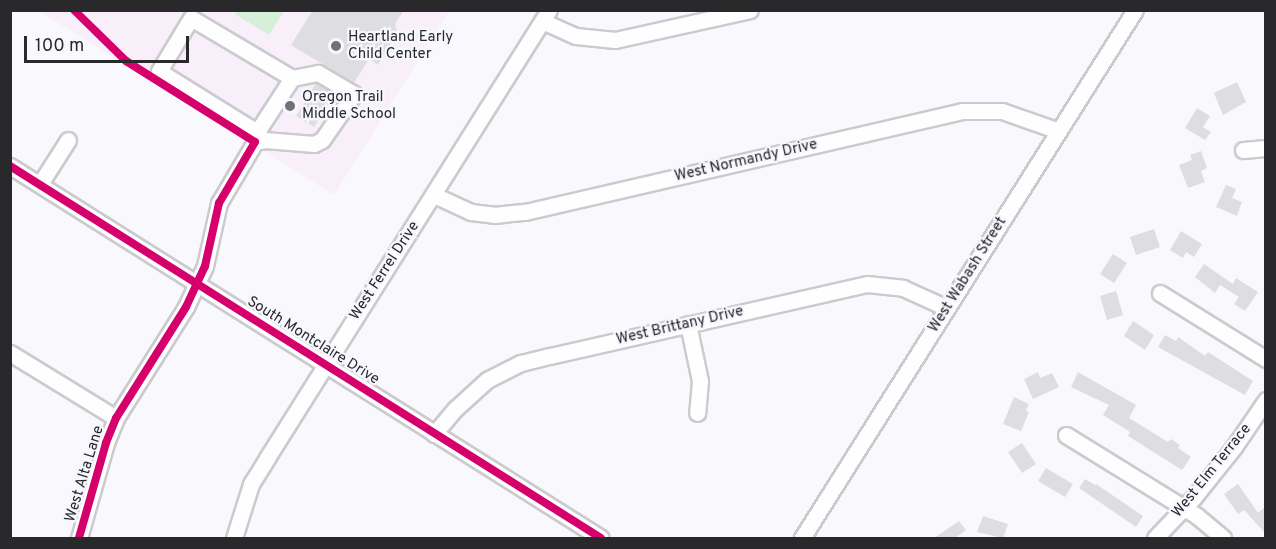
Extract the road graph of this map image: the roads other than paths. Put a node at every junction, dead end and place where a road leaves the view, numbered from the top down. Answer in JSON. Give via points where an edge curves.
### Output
{"nodes":[{"id":1,"x":750,"y":10,"type":"edge"},
{"id":2,"x":1135,"y":10,"type":"edge"},
{"id":3,"x":545,"y":16,"type":"edge"},
{"id":4,"x":292,"y":78,"type":"junction"},
{"id":5,"x":1059,"y":131,"type":"junction"},
{"id":6,"x":256,"y":137,"type":"junction"},
{"id":7,"x":68,"y":140,"type":"dead end"},
{"id":8,"x":1266,"y":148,"type":"edge"},
{"id":9,"x":1243,"y":150,"type":"dead end"},
{"id":10,"x":10,"y":166,"type":"edge"},
{"id":11,"x":40,"y":184,"type":"junction"},
{"id":12,"x":434,"y":195,"type":"junction"},
{"id":13,"x":198,"y":284,"type":"junction"},
{"id":14,"x":1160,"y":293,"type":"dead end"},
{"id":15,"x":947,"y":308,"type":"junction"},
{"id":16,"x":688,"y":324,"type":"junction"},
{"id":17,"x":10,"y":353,"type":"edge"},
{"id":18,"x":1266,"y":360,"type":"edge"},
{"id":19,"x":324,"y":365,"type":"junction"},
{"id":20,"x":1266,"y":400,"type":"edge"},
{"id":21,"x":697,"y":413,"type":"dead end"},
{"id":22,"x":116,"y":418,"type":"junction"},
{"id":23,"x":434,"y":434,"type":"junction"},
{"id":24,"x":1066,"y":435,"type":"dead end"},
{"id":25,"x":1184,"y":508,"type":"junction"},
{"id":26,"x":80,"y":538,"type":"edge"},
{"id":27,"x":234,"y":538,"type":"edge"},
{"id":28,"x":601,"y":538,"type":"edge"},
{"id":29,"x":802,"y":538,"type":"edge"},
{"id":30,"x":1155,"y":538,"type":"edge"},
{"id":31,"x":1223,"y":538,"type":"edge"}],
"edges":[{"from":1,"to":3,"type":"street","via":[[615,40],[576,36]]},
{"from":2,"to":5,"type":"street","name":"West Wabash Street"},
{"from":3,"to":12,"type":"street","name":"West Ferrel Drive"},
{"from":4,"to":6,"type":"street","name":"West Alta Lane"},
{"from":4,"to":6,"type":"street","via":[[318,73],[354,94],[322,140],[314,144]]},
{"from":4,"to":6,"type":"street","via":[[191,18],[159,71]]},
{"from":5,"to":12,"type":"street","name":"West Normandy Drive","via":[[1002,111],[962,111],[525,212],[471,212]]},
{"from":5,"to":15,"type":"street","name":"West Wabash Street"},
{"from":6,"to":13,"type":"street","name":"West Alta Lane","via":[[219,203]]},
{"from":7,"to":11,"type":"street"},
{"from":8,"to":9,"type":"street"},
{"from":10,"to":11,"type":"street","name":"South Montclaire Drive"},
{"from":11,"to":13,"type":"street","name":"South Montclaire Drive"},
{"from":12,"to":19,"type":"street","name":"West Ferrel Drive"},
{"from":13,"to":19,"type":"street","name":"South Montclaire Drive"},
{"from":13,"to":22,"type":"street","name":"West Alta Lane"},
{"from":14,"to":18,"type":"street"},
{"from":15,"to":16,"type":"street","name":"West Brittany Drive","via":[[903,288],[867,284]]},
{"from":15,"to":29,"type":"street","name":"West Wabash Street"},
{"from":16,"to":21,"type":"street","via":[[700,381]]},
{"from":16,"to":23,"type":"street","name":"West Brittany Drive","via":[[509,368],[478,387]]},
{"from":17,"to":22,"type":"street"},
{"from":19,"to":23,"type":"street","name":"South Montclaire Drive"},
{"from":19,"to":27,"type":"street","name":"West Ferrel Drive","via":[[251,484]]},
{"from":20,"to":25,"type":"street","name":"West Elm Terrace"},
{"from":22,"to":26,"type":"street","name":"West Alta Lane"},
{"from":23,"to":28,"type":"street","name":"South Montclaire Drive"},
{"from":24,"to":25,"type":"street"},
{"from":25,"to":30,"type":"street","name":"West Elm Terrace"},
{"from":25,"to":31,"type":"street"}]}
